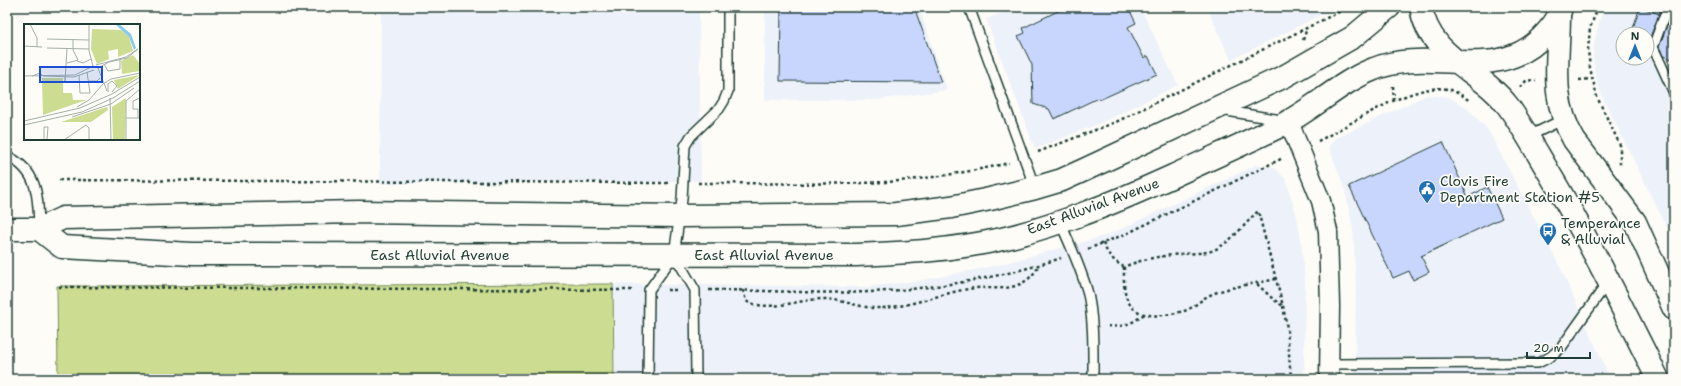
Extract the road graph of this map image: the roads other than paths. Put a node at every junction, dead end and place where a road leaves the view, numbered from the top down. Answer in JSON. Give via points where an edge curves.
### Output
{"nodes":[{"id":1,"x":728,"y":7,"type":"edge"},
{"id":2,"x":969,"y":7,"type":"edge"},
{"id":3,"x":1389,"y":7,"type":"edge"},
{"id":4,"x":1421,"y":7,"type":"edge"},
{"id":5,"x":1564,"y":10,"type":"edge"},
{"id":6,"x":1674,"y":10,"type":"edge"},
{"id":7,"x":1455,"y":61,"type":"junction"},
{"id":8,"x":1674,"y":93,"type":"edge"},
{"id":9,"x":1214,"y":109,"type":"junction"},
{"id":10,"x":1564,"y":119,"type":"junction"},
{"id":11,"x":1288,"y":122,"type":"junction"},
{"id":12,"x":1527,"y":137,"type":"junction"},
{"id":13,"x":7,"y":156,"type":"edge"},
{"id":14,"x":1035,"y":188,"type":"junction"},
{"id":15,"x":679,"y":216,"type":"junction"},
{"id":16,"x":1060,"y":222,"type":"junction"},
{"id":17,"x":7,"y":229,"type":"edge"},
{"id":18,"x":39,"y":229,"type":"junction"},
{"id":19,"x":674,"y":255,"type":"junction"},
{"id":20,"x":1609,"y":281,"type":"junction"},
{"id":21,"x":1674,"y":309,"type":"edge"},
{"id":22,"x":1329,"y":371,"type":"edge"},
{"id":23,"x":648,"y":379,"type":"edge"},
{"id":24,"x":696,"y":379,"type":"edge"},
{"id":25,"x":1093,"y":379,"type":"edge"},
{"id":26,"x":1658,"y":379,"type":"edge"}],
"edges":[{"from":1,"to":15,"type":"lane","via":[[728,91],[718,109],[684,146]]},
{"from":2,"to":14,"type":"lane"},
{"from":3,"to":9,"type":"street","via":[[1353,37],[1285,76]]},
{"from":4,"to":7,"type":"street","via":[[1432,37]]},
{"from":5,"to":7,"type":"street","name":"East Alluvial Avenue","via":[[1540,41],[1529,50],[1507,59],[1489,62]]},
{"from":5,"to":10,"type":"street","via":[[1556,81]]},
{"from":6,"to":8,"type":"lane","via":[[1665,14],[1653,46]]},
{"from":7,"to":11,"type":"street","name":"East Alluvial Avenue","via":[[1404,61],[1376,68],[1346,84]]},
{"from":7,"to":12,"type":"street","via":[[1494,90],[1514,115]]},
{"from":9,"to":11,"type":"lane"},
{"from":9,"to":14,"type":"street","via":[[1062,180]]},
{"from":10,"to":12,"type":"lane"},
{"from":10,"to":21,"type":"street","via":[[1574,140],[1635,222]]},
{"from":11,"to":16,"type":"street","name":"East Alluvial Avenue","via":[[1145,188]]},
{"from":11,"to":22,"type":"street","via":[[1325,215],[1328,231]]},
{"from":12,"to":20,"type":"street","via":[[1566,201]]},
{"from":13,"to":18,"type":"lane","via":[[16,160],[29,172],[36,188]]},
{"from":14,"to":15,"type":"street","via":[[951,207],[896,214]]},
{"from":15,"to":18,"type":"street","via":[[280,213],[63,218]]},
{"from":15,"to":19,"type":"lane"},
{"from":16,"to":19,"type":"street","name":"East Alluvial Avenue","via":[[1004,238],[925,251],[856,255]]},
{"from":16,"to":25,"type":"lane","via":[[1087,291]]},
{"from":17,"to":18,"type":"street"},
{"from":18,"to":19,"type":"street","name":"East Alluvial Avenue","via":[[62,247],[192,254]]},
{"from":19,"to":23,"type":"lane","via":[[649,290]]},
{"from":19,"to":24,"type":"lane","via":[[695,290]]},
{"from":20,"to":22,"type":"lane","via":[[1561,348],[1538,363]]},
{"from":20,"to":26,"type":"street"}]}
